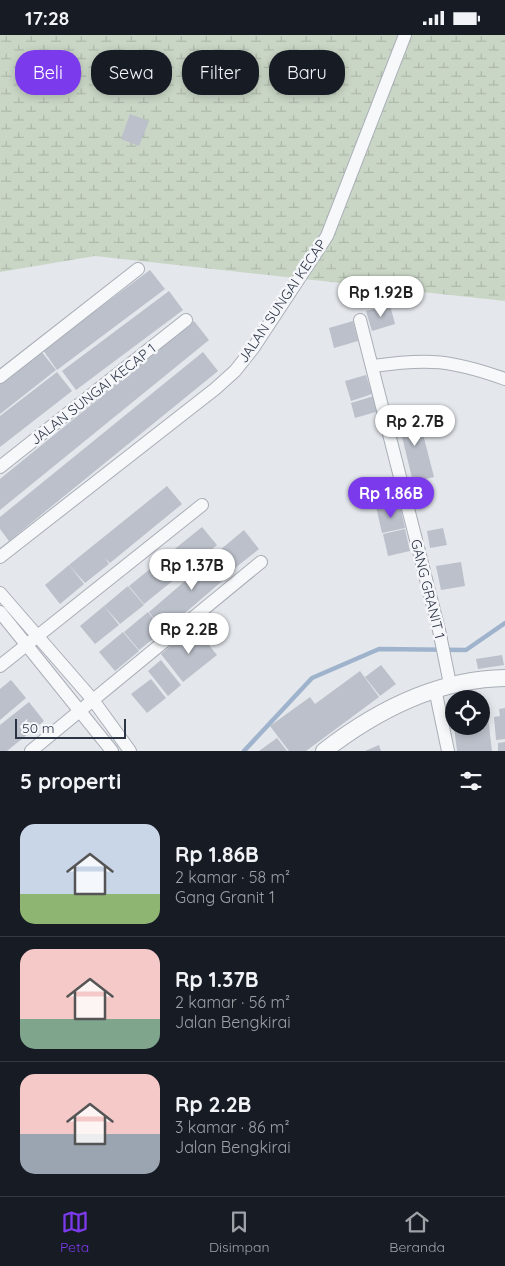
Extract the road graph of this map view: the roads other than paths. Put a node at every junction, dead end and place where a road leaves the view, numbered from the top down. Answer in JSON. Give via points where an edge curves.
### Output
{"nodes":[{"id":1,"x":405,"y":35,"type":"edge"},
{"id":2,"x":138,"y":269,"type":"dead end"},
{"id":3,"x":186,"y":320,"type":"dead end"},
{"id":4,"x":360,"y":320,"type":"dead end"},
{"id":5,"x":373,"y":366,"type":"junction"},
{"id":6,"x":0,"y":377,"type":"edge"},
{"id":7,"x":505,"y":379,"type":"edge"},
{"id":8,"x":0,"y":467,"type":"edge"},
{"id":9,"x":202,"y":505,"type":"dead end"},
{"id":10,"x":0,"y":557,"type":"edge"},
{"id":11,"x":262,"y":562,"type":"dead end"},
{"id":12,"x":0,"y":593,"type":"edge"},
{"id":13,"x":0,"y":611,"type":"edge"},
{"id":14,"x":32,"y":641,"type":"junction"},
{"id":15,"x":0,"y":666,"type":"edge"},
{"id":16,"x":505,"y":678,"type":"edge"},
{"id":17,"x":442,"y":687,"type":"junction"},
{"id":18,"x":92,"y":701,"type":"junction"},
{"id":19,"x":81,"y":710,"type":"junction"},
{"id":20,"x":32,"y":751,"type":"edge"},
{"id":21,"x":112,"y":751,"type":"edge"},
{"id":22,"x":130,"y":751,"type":"edge"},
{"id":23,"x":324,"y":751,"type":"edge"},
{"id":24,"x":448,"y":751,"type":"edge"}],
"edges":[{"from":1,"to":10,"type":"street","name":"JALAN SUNGAI KECAP","via":[[326,236],[254,347],[215,389]]},
{"from":2,"to":6,"type":"street"},
{"from":3,"to":8,"type":"street","name":"JALAN SUNGAI KECAP 1"},
{"from":4,"to":5,"type":"street","name":"GANG GRANIT 1"},
{"from":5,"to":7,"type":"street","via":[[406,361],[446,362],[466,365]]},
{"from":5,"to":17,"type":"street","name":"GANG GRANIT 1","via":[[439,630],[445,665]]},
{"from":9,"to":14,"type":"street"},
{"from":11,"to":18,"type":"street"},
{"from":12,"to":14,"type":"street"},
{"from":13,"to":14,"type":"street"},
{"from":14,"to":15,"type":"street"},
{"from":14,"to":18,"type":"street"},
{"from":14,"to":19,"type":"street"},
{"from":16,"to":17,"type":"street"},
{"from":17,"to":23,"type":"street","via":[[393,706]]},
{"from":17,"to":24,"type":"street","name":"GANG GRANIT 1"},
{"from":18,"to":19,"type":"street"},
{"from":18,"to":22,"type":"street"},
{"from":19,"to":20,"type":"street"},
{"from":19,"to":21,"type":"street"}]}
